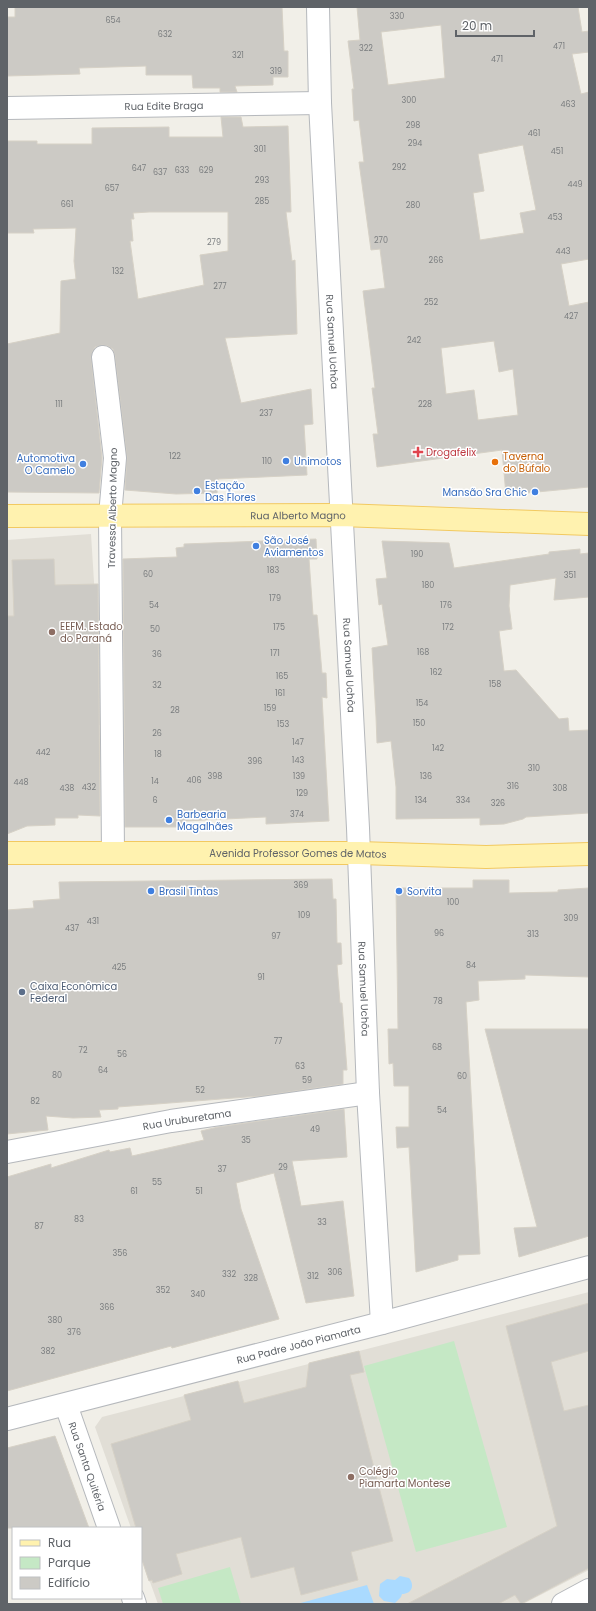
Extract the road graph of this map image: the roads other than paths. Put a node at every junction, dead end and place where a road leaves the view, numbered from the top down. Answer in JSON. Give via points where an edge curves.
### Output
{"nodes":[{"id":1,"x":318,"y":7,"type":"edge"},
{"id":2,"x":320,"y":103,"type":"junction"},
{"id":3,"x":7,"y":108,"type":"edge"},
{"id":4,"x":103,"y":357,"type":"dead end"},
{"id":5,"x":7,"y":516,"type":"edge"},
{"id":6,"x":110,"y":516,"type":"junction"},
{"id":7,"x":341,"y":516,"type":"junction"},
{"id":8,"x":589,"y":524,"type":"edge"},
{"id":9,"x":113,"y":852,"type":"junction"},
{"id":10,"x":7,"y":853,"type":"edge"},
{"id":11,"x":359,"y":853,"type":"junction"},
{"id":12,"x":589,"y":854,"type":"edge"},
{"id":13,"x":368,"y":1093,"type":"junction"},
{"id":14,"x":7,"y":1152,"type":"edge"},
{"id":15,"x":589,"y":1267,"type":"edge"},
{"id":16,"x":382,"y":1323,"type":"junction"},
{"id":17,"x":66,"y":1405,"type":"junction"},
{"id":18,"x":7,"y":1420,"type":"edge"},
{"id":19,"x":109,"y":1527,"type":"edge"},
{"id":20,"x":589,"y":1590,"type":"edge"},
{"id":21,"x":567,"y":1603,"type":"edge"}],
"edges":[{"from":1,"to":2,"type":"street","name":"Rua Samuel Uchôa"},
{"from":2,"to":3,"type":"street","name":"Rua Edite Braga"},
{"from":2,"to":7,"type":"street","name":"Rua Samuel Uchôa"},
{"from":4,"to":6,"type":"street","name":"Travessa Alberto Magno","via":[[115,458]]},
{"from":5,"to":6,"type":"main road","name":"Rua Alberto Magno"},
{"from":6,"to":7,"type":"main road","name":"Rua Alberto Magno"},
{"from":6,"to":9,"type":"street","name":"Travessa Alberto Magno"},
{"from":7,"to":8,"type":"main road","name":"Rua Alberto Magno"},
{"from":7,"to":11,"type":"street","name":"Rua Samuel Uchôa"},
{"from":9,"to":10,"type":"main road","name":"Avenida Professor Gomes de Matos"},
{"from":9,"to":11,"type":"main road","name":"Avenida Professor Gomes de Matos"},
{"from":11,"to":12,"type":"main road","name":"Avenida Professor Gomes de Matos","via":[[486,857]]},
{"from":11,"to":13,"type":"street","name":"Rua Samuel Uchôa"},
{"from":13,"to":14,"type":"street","name":"Rua Uruburetama","via":[[171,1121]]},
{"from":13,"to":16,"type":"street","name":"Rua Samuel Uchôa"},
{"from":15,"to":16,"type":"street","name":"Rua Padre João Piamarta"},
{"from":16,"to":17,"type":"street","name":"Rua Padre João Piamarta"},
{"from":17,"to":18,"type":"street","name":"Rua Padre João Piamarta"},
{"from":17,"to":19,"type":"street","name":"Rua Santa Quitéria"},
{"from":20,"to":21,"type":"street"}]}
